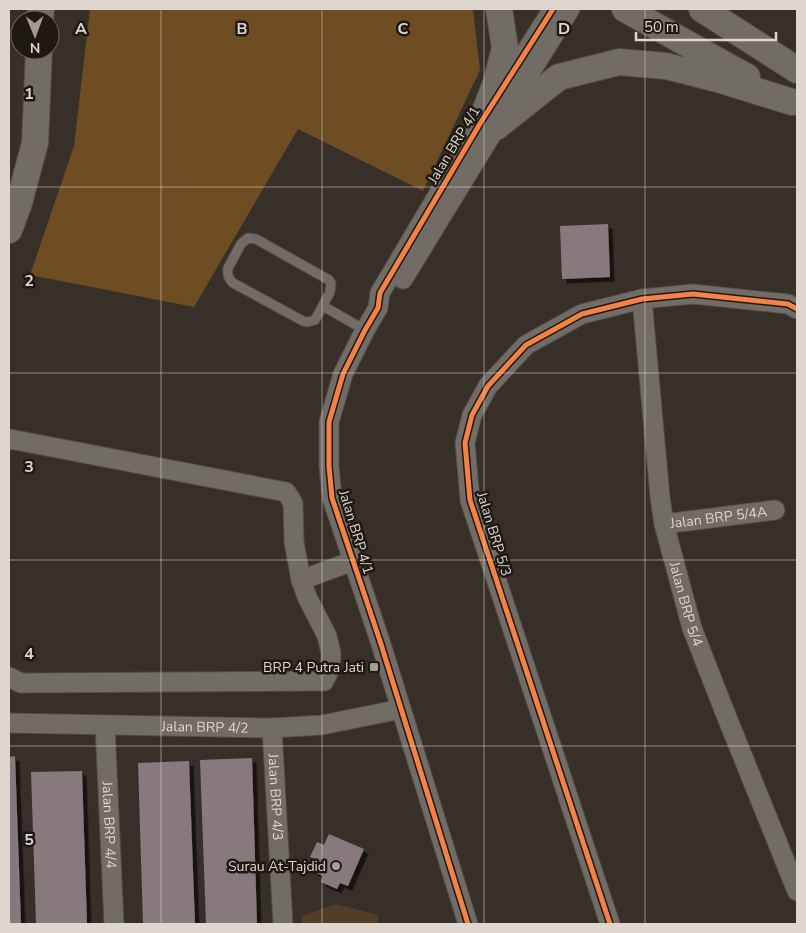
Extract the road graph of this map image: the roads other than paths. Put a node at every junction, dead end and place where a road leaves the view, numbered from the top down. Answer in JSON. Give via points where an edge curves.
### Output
{"nodes":[{"id":1,"x":499,"y":9,"type":"edge"},
{"id":2,"x":553,"y":9,"type":"edge"},
{"id":3,"x":570,"y":9,"type":"edge"},
{"id":4,"x":625,"y":9,"type":"edge"},
{"id":5,"x":702,"y":9,"type":"edge"},
{"id":6,"x":39,"y":60,"type":"edge"},
{"id":7,"x":797,"y":70,"type":"edge"},
{"id":8,"x":795,"y":104,"type":"edge"},
{"id":9,"x":488,"y":125,"type":"junction"},
{"id":10,"x":9,"y":230,"type":"edge"},
{"id":11,"x":642,"y":299,"type":"junction"},
{"id":12,"x":323,"y":306,"type":"junction"},
{"id":13,"x":797,"y":309,"type":"edge"},
{"id":14,"x":364,"y":330,"type":"junction"},
{"id":15,"x":9,"y":440,"type":"edge"},
{"id":16,"x":774,"y":510,"type":"dead end"},
{"id":17,"x":664,"y":524,"type":"junction"},
{"id":18,"x":353,"y":561,"type":"junction"},
{"id":19,"x":301,"y":580,"type":"junction"},
{"id":20,"x":9,"y":678,"type":"edge"},
{"id":21,"x":401,"y":709,"type":"junction"},
{"id":22,"x":9,"y":723,"type":"edge"},
{"id":23,"x":105,"y":725,"type":"junction"},
{"id":24,"x":272,"y":728,"type":"junction"},
{"id":25,"x":797,"y":891,"type":"edge"},
{"id":26,"x":114,"y":924,"type":"edge"},
{"id":27,"x":283,"y":924,"type":"edge"},
{"id":28,"x":468,"y":924,"type":"edge"},
{"id":29,"x":610,"y":924,"type":"edge"}],
"edges":[{"from":1,"to":9,"type":"main road","via":[[505,48]]},
{"from":2,"to":9,"type":"street","name":"Jalan BRP 4/1"},
{"from":3,"to":9,"type":"street","name":"Jalan BRP 4/1"},
{"from":4,"to":8,"type":"main road"},
{"from":5,"to":7,"type":"main road"},
{"from":6,"to":10,"type":"main road","via":[[35,143]]},
{"from":8,"to":9,"type":"main road","via":[[666,66],[619,62],[559,77]]},
{"from":9,"to":14,"type":"street","name":"Jalan BRP 4/1","via":[[391,298],[378,308]]},
{"from":11,"to":13,"type":"street","name":"Jalan BRP 5/3","via":[[693,294],[788,304]]},
{"from":11,"to":17,"type":"street","name":"Jalan BRP 5/4"},
{"from":11,"to":29,"type":"street","name":"Jalan BRP 5/3","via":[[582,314],[526,345],[488,386],[472,415],[465,443],[470,500]]},
{"from":12,"to":12,"type":"lane","via":[[315,320],[307,322],[233,282],[227,272],[244,240],[256,239],[329,280],[330,292]]},
{"from":12,"to":14,"type":"lane"},
{"from":14,"to":18,"type":"street","name":"Jalan BRP 4/1","via":[[343,374],[329,422],[328,466],[332,498]]},
{"from":15,"to":19,"type":"street","via":[[286,492],[293,504],[294,542]]},
{"from":16,"to":17,"type":"street","name":"Jalan BRP 5/4A"},
{"from":17,"to":25,"type":"street","name":"Jalan BRP 5/4","via":[[692,628]]},
{"from":18,"to":19,"type":"street"},
{"from":18,"to":21,"type":"street","name":"Jalan BRP 4/1"},
{"from":19,"to":20,"type":"street","via":[[327,636],[331,653],[330,669],[324,682],[21,683]]},
{"from":21,"to":24,"type":"street","name":"Jalan BRP 4/2","via":[[322,725]]},
{"from":21,"to":28,"type":"street","name":"Jalan BRP 4/1"},
{"from":22,"to":23,"type":"street","name":"Jalan BRP 4/2"},
{"from":23,"to":24,"type":"street","name":"Jalan BRP 4/2"},
{"from":23,"to":26,"type":"street","name":"Jalan BRP 4/4"},
{"from":24,"to":27,"type":"street","name":"Jalan BRP 4/3"}]}
